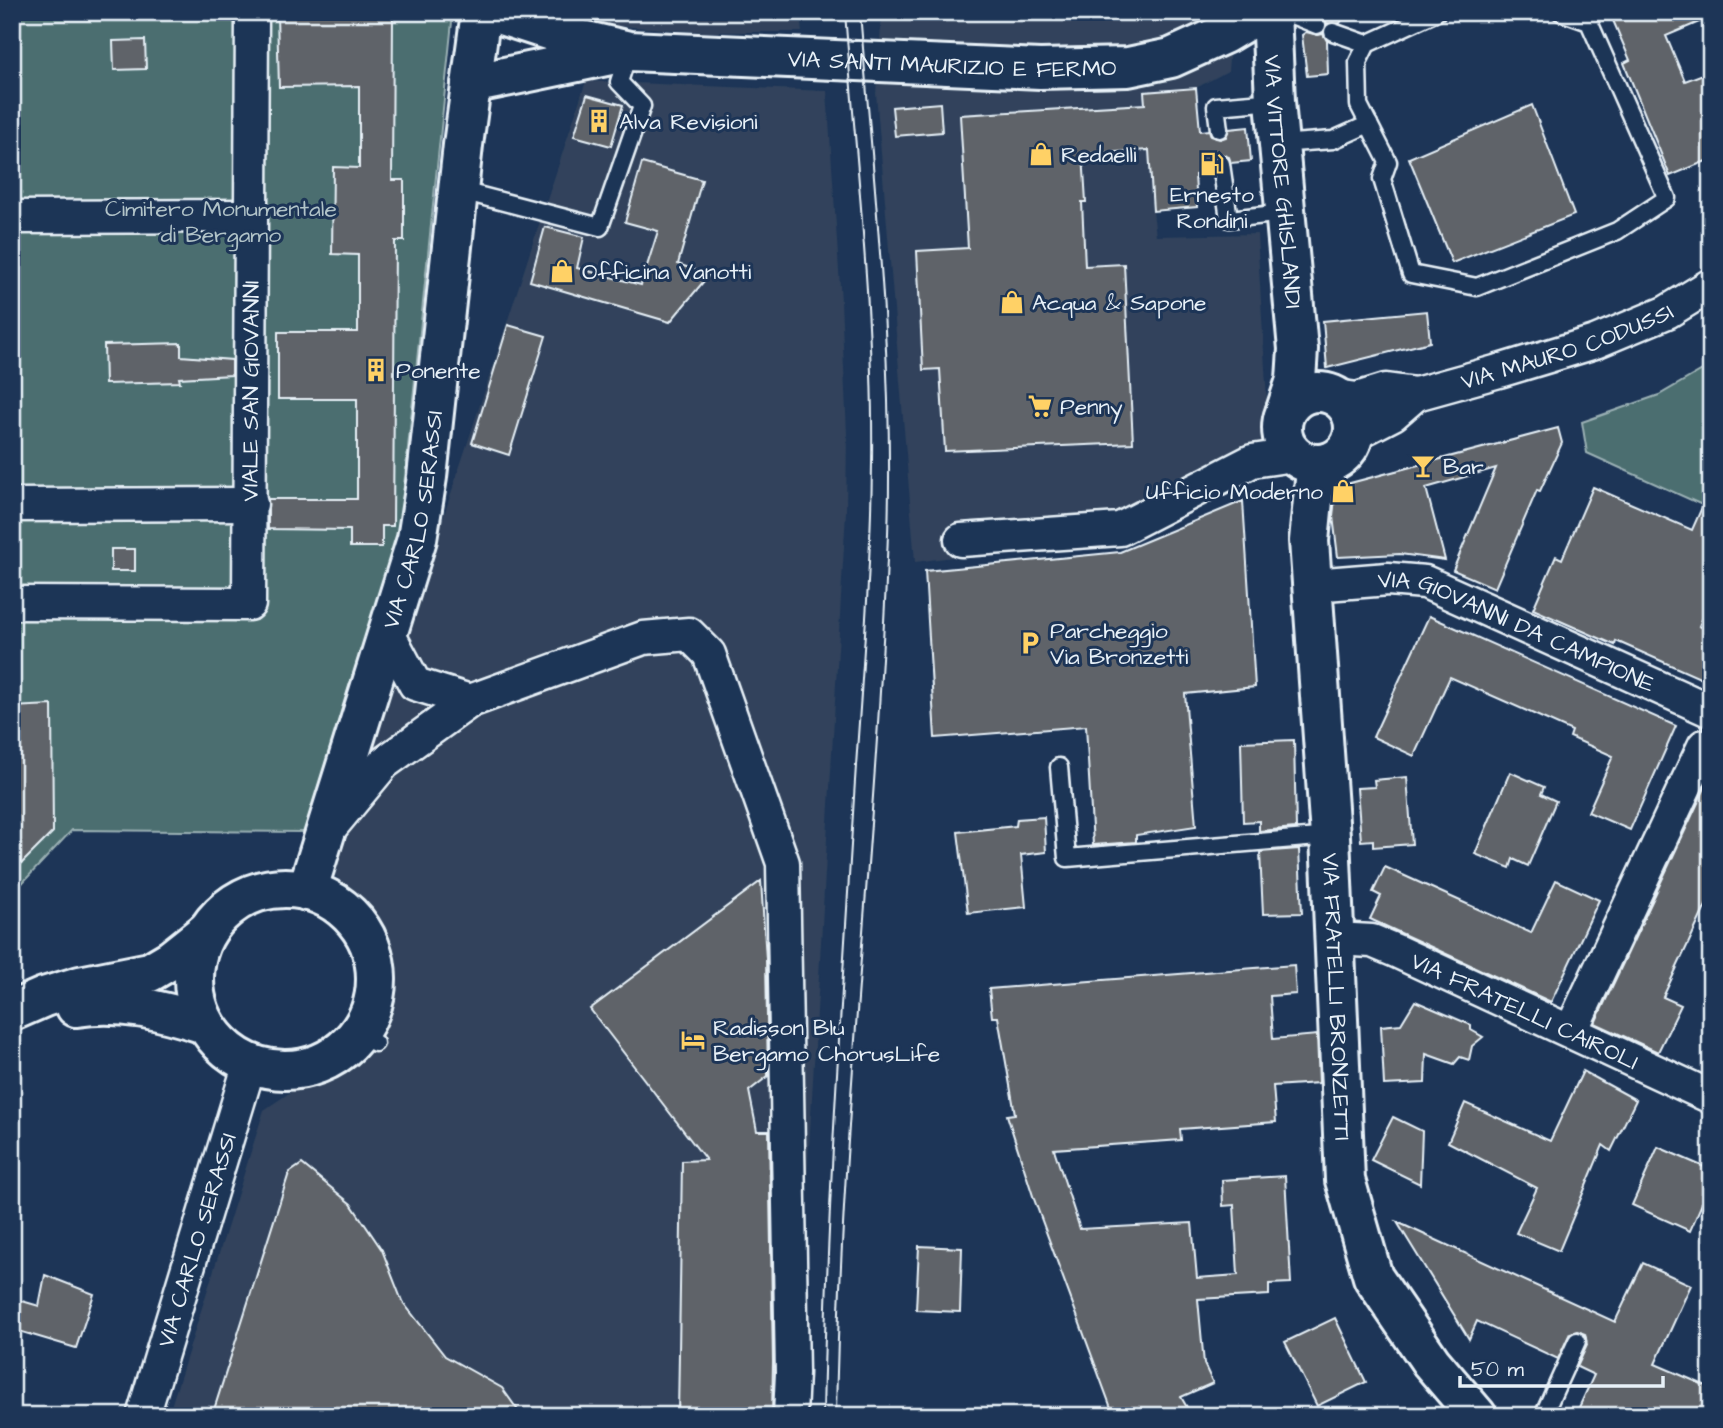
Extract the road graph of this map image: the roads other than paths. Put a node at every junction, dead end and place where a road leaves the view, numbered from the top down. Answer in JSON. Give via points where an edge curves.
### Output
{"nodes":[{"id":1,"x":252,"y":12,"type":"edge"},
{"id":2,"x":481,"y":12,"type":"edge"},
{"id":3,"x":492,"y":12,"type":"edge"},
{"id":4,"x":1261,"y":12,"type":"edge"},
{"id":5,"x":1271,"y":12,"type":"edge"},
{"id":6,"x":1284,"y":12,"type":"edge"},
{"id":7,"x":1437,"y":12,"type":"edge"},
{"id":8,"x":1561,"y":12,"type":"edge"},
{"id":9,"x":1317,"y":25,"type":"dead end"},
{"id":10,"x":1333,"y":32,"type":"dead end"},
{"id":11,"x":1367,"y":44,"type":"junction"},
{"id":12,"x":629,"y":51,"type":"junction"},
{"id":13,"x":471,"y":85,"type":"junction"},
{"id":14,"x":1275,"y":101,"type":"junction"},
{"id":15,"x":1369,"y":124,"type":"junction"},
{"id":16,"x":1219,"y":130,"type":"dead end"},
{"id":17,"x":1278,"y":144,"type":"junction"},
{"id":18,"x":1221,"y":164,"type":"dead end"},
{"id":19,"x":458,"y":190,"type":"junction"},
{"id":20,"x":1284,"y":213,"type":"junction"},
{"id":21,"x":12,"y":216,"type":"edge"},
{"id":22,"x":251,"y":216,"type":"junction"},
{"id":23,"x":1711,"y":285,"type":"edge"},
{"id":24,"x":1298,"y":349,"type":"junction"},
{"id":25,"x":1416,"y":394,"type":"junction"},
{"id":26,"x":1333,"y":395,"type":"junction"},
{"id":27,"x":1307,"y":440,"type":"junction"},
{"id":28,"x":251,"y":503,"type":"junction"},
{"id":29,"x":12,"y":505,"type":"edge"},
{"id":30,"x":961,"y":540,"type":"dead end"},
{"id":31,"x":1313,"y":585,"type":"junction"},
{"id":32,"x":12,"y":603,"type":"edge"},
{"id":33,"x":389,"y":635,"type":"junction"},
{"id":34,"x":470,"y":701,"type":"junction"},
{"id":35,"x":1711,"y":711,"type":"edge"},
{"id":36,"x":1704,"y":746,"type":"dead end"},
{"id":37,"x":1059,"y":767,"type":"dead end"},
{"id":38,"x":327,"y":832,"type":"junction"},
{"id":39,"x":1329,"y":836,"type":"junction"},
{"id":40,"x":307,"y":891,"type":"junction"},
{"id":41,"x":206,"y":932,"type":"junction"},
{"id":42,"x":1335,"y":939,"type":"junction"},
{"id":43,"x":12,"y":1011,"type":"edge"},
{"id":44,"x":12,"y":1020,"type":"edge"},
{"id":45,"x":205,"y":1024,"type":"junction"},
{"id":46,"x":1571,"y":1031,"type":"junction"},
{"id":47,"x":250,"y":1063,"type":"junction"},
{"id":48,"x":1711,"y":1097,"type":"edge"},
{"id":49,"x":1577,"y":1340,"type":"dead end"},
{"id":50,"x":143,"y":1416,"type":"edge"},
{"id":51,"x":790,"y":1416,"type":"edge"},
{"id":52,"x":1477,"y":1416,"type":"edge"},
{"id":53,"x":1543,"y":1416,"type":"edge"}],
"edges":[{"from":1,"to":22,"type":"street","name":"VIALE SAN GIOVANNI"},
{"from":2,"to":13,"type":"street","name":"VIA CARLO SERASSI"},
{"from":3,"to":12,"type":"street","name":"VIA SANTI MAURIZIO E FERMO"},
{"from":4,"to":12,"type":"street","name":"VIA SANTI MAURIZIO E FERMO","via":[[1171,58],[1128,67],[1040,69]]},
{"from":5,"to":14,"type":"street","name":"VIA VITTORE GHISLANDI"},
{"from":6,"to":9,"type":"lane"},
{"from":7,"to":11,"type":"lane"},
{"from":8,"to":15,"type":"lane","via":[[1589,22],[1667,198],[1617,231],[1477,287],[1411,274],[1382,179],[1388,162]]},
{"from":10,"to":11,"type":"lane"},
{"from":11,"to":15,"type":"lane","via":[[1358,62],[1359,105]]},
{"from":12,"to":13,"type":"street","name":"VIA SANTI MAURIZIO E FERMO"},
{"from":12,"to":19,"type":"lane","via":[[619,82],[642,106],[600,227]]},
{"from":13,"to":19,"type":"street","name":"VIA CARLO SERASSI"},
{"from":14,"to":16,"type":"lane","via":[[1216,106]]},
{"from":14,"to":17,"type":"street","name":"VIA VITTORE GHISLANDI"},
{"from":15,"to":17,"type":"lane","via":[[1333,140]]},
{"from":17,"to":20,"type":"street","name":"VIA VITTORE GHISLANDI"},
{"from":18,"to":20,"type":"lane","via":[[1229,219]]},
{"from":19,"to":33,"type":"street","name":"VIA CARLO SERASSI","via":[[427,477],[417,539]]},
{"from":20,"to":24,"type":"street","name":"VIA VITTORE GHISLANDI"},
{"from":21,"to":22,"type":"street"},
{"from":22,"to":28,"type":"street","name":"VIALE SAN GIOVANNI"},
{"from":23,"to":25,"type":"street","name":"VIA MAURO CODUSSI","via":[[1667,312],[1595,342]]},
{"from":24,"to":26,"type":"street","name":"VIA VITTORE GHISLANDI","via":[[1312,380]]},
{"from":24,"to":27,"type":"street","name":"VIA VITTORE GHISLANDI","via":[[1296,380]]},
{"from":25,"to":26,"type":"street","name":"VIA MAURO CODUSSI","via":[[1386,390],[1357,399]]},
{"from":25,"to":27,"type":"street","name":"VIA MAURO CODUSSI","via":[[1393,414]]},
{"from":26,"to":27,"type":"street","via":[[1310,392],[1300,396]]},
{"from":26,"to":27,"type":"street","name":"VIA VITTORE GHISLANDI","via":[[1353,416]]},
{"from":27,"to":30,"type":"street","via":[[1272,440],[1252,461],[1120,528]]},
{"from":27,"to":31,"type":"street","name":"VIA FRATELLI BRONZETTI","via":[[1292,481],[1295,514],[1309,541]]},
{"from":28,"to":29,"type":"street"},
{"from":28,"to":32,"type":"street","name":"VIALE SAN GIOVANNI","via":[[249,604]]},
{"from":31,"to":35,"type":"street","name":"VIA GIOVANNI DA CAMPIONE","via":[[1388,579],[1425,582]]},
{"from":31,"to":39,"type":"street","name":"VIA FRATELLI BRONZETTI"},
{"from":33,"to":34,"type":"street","via":[[415,684]]},
{"from":33,"to":38,"type":"street","name":"VIA CARLO SERASSI"},
{"from":34,"to":38,"type":"street","via":[[384,763]]},
{"from":34,"to":51,"type":"street","via":[[643,638],[689,634],[709,654],[783,863]]},
{"from":36,"to":46,"type":"street"},
{"from":37,"to":39,"type":"lane","via":[[1067,858]]},
{"from":38,"to":40,"type":"street","name":"VIA CARLO SERASSI"},
{"from":39,"to":42,"type":"street","name":"VIA FRATELLI BRONZETTI"},
{"from":40,"to":41,"type":"street","via":[[277,888],[243,898]]},
{"from":40,"to":47,"type":"street","via":[[347,912],[370,947],[375,992],[366,1038],[309,1067],[279,1070]]},
{"from":41,"to":43,"type":"street","via":[[150,972],[80,986]]},
{"from":41,"to":45,"type":"street","via":[[194,975],[197,1005]]},
{"from":42,"to":46,"type":"street","name":"VIA FRATELLI CAIROLI","via":[[1372,941]]},
{"from":42,"to":52,"type":"street","name":"VIA FRATELLI BRONZETTI","via":[[1345,1180],[1373,1277],[1431,1362]]},
{"from":44,"to":45,"type":"street","via":[[72,1007],[121,1005],[148,1007]]},
{"from":45,"to":47,"type":"street","via":[[226,1049]]},
{"from":46,"to":48,"type":"street","name":"VIA FRATELLI CAIROLI"},
{"from":47,"to":50,"type":"street","name":"VIA CARLO SERASSI"},
{"from":49,"to":53,"type":"lane"}]}
